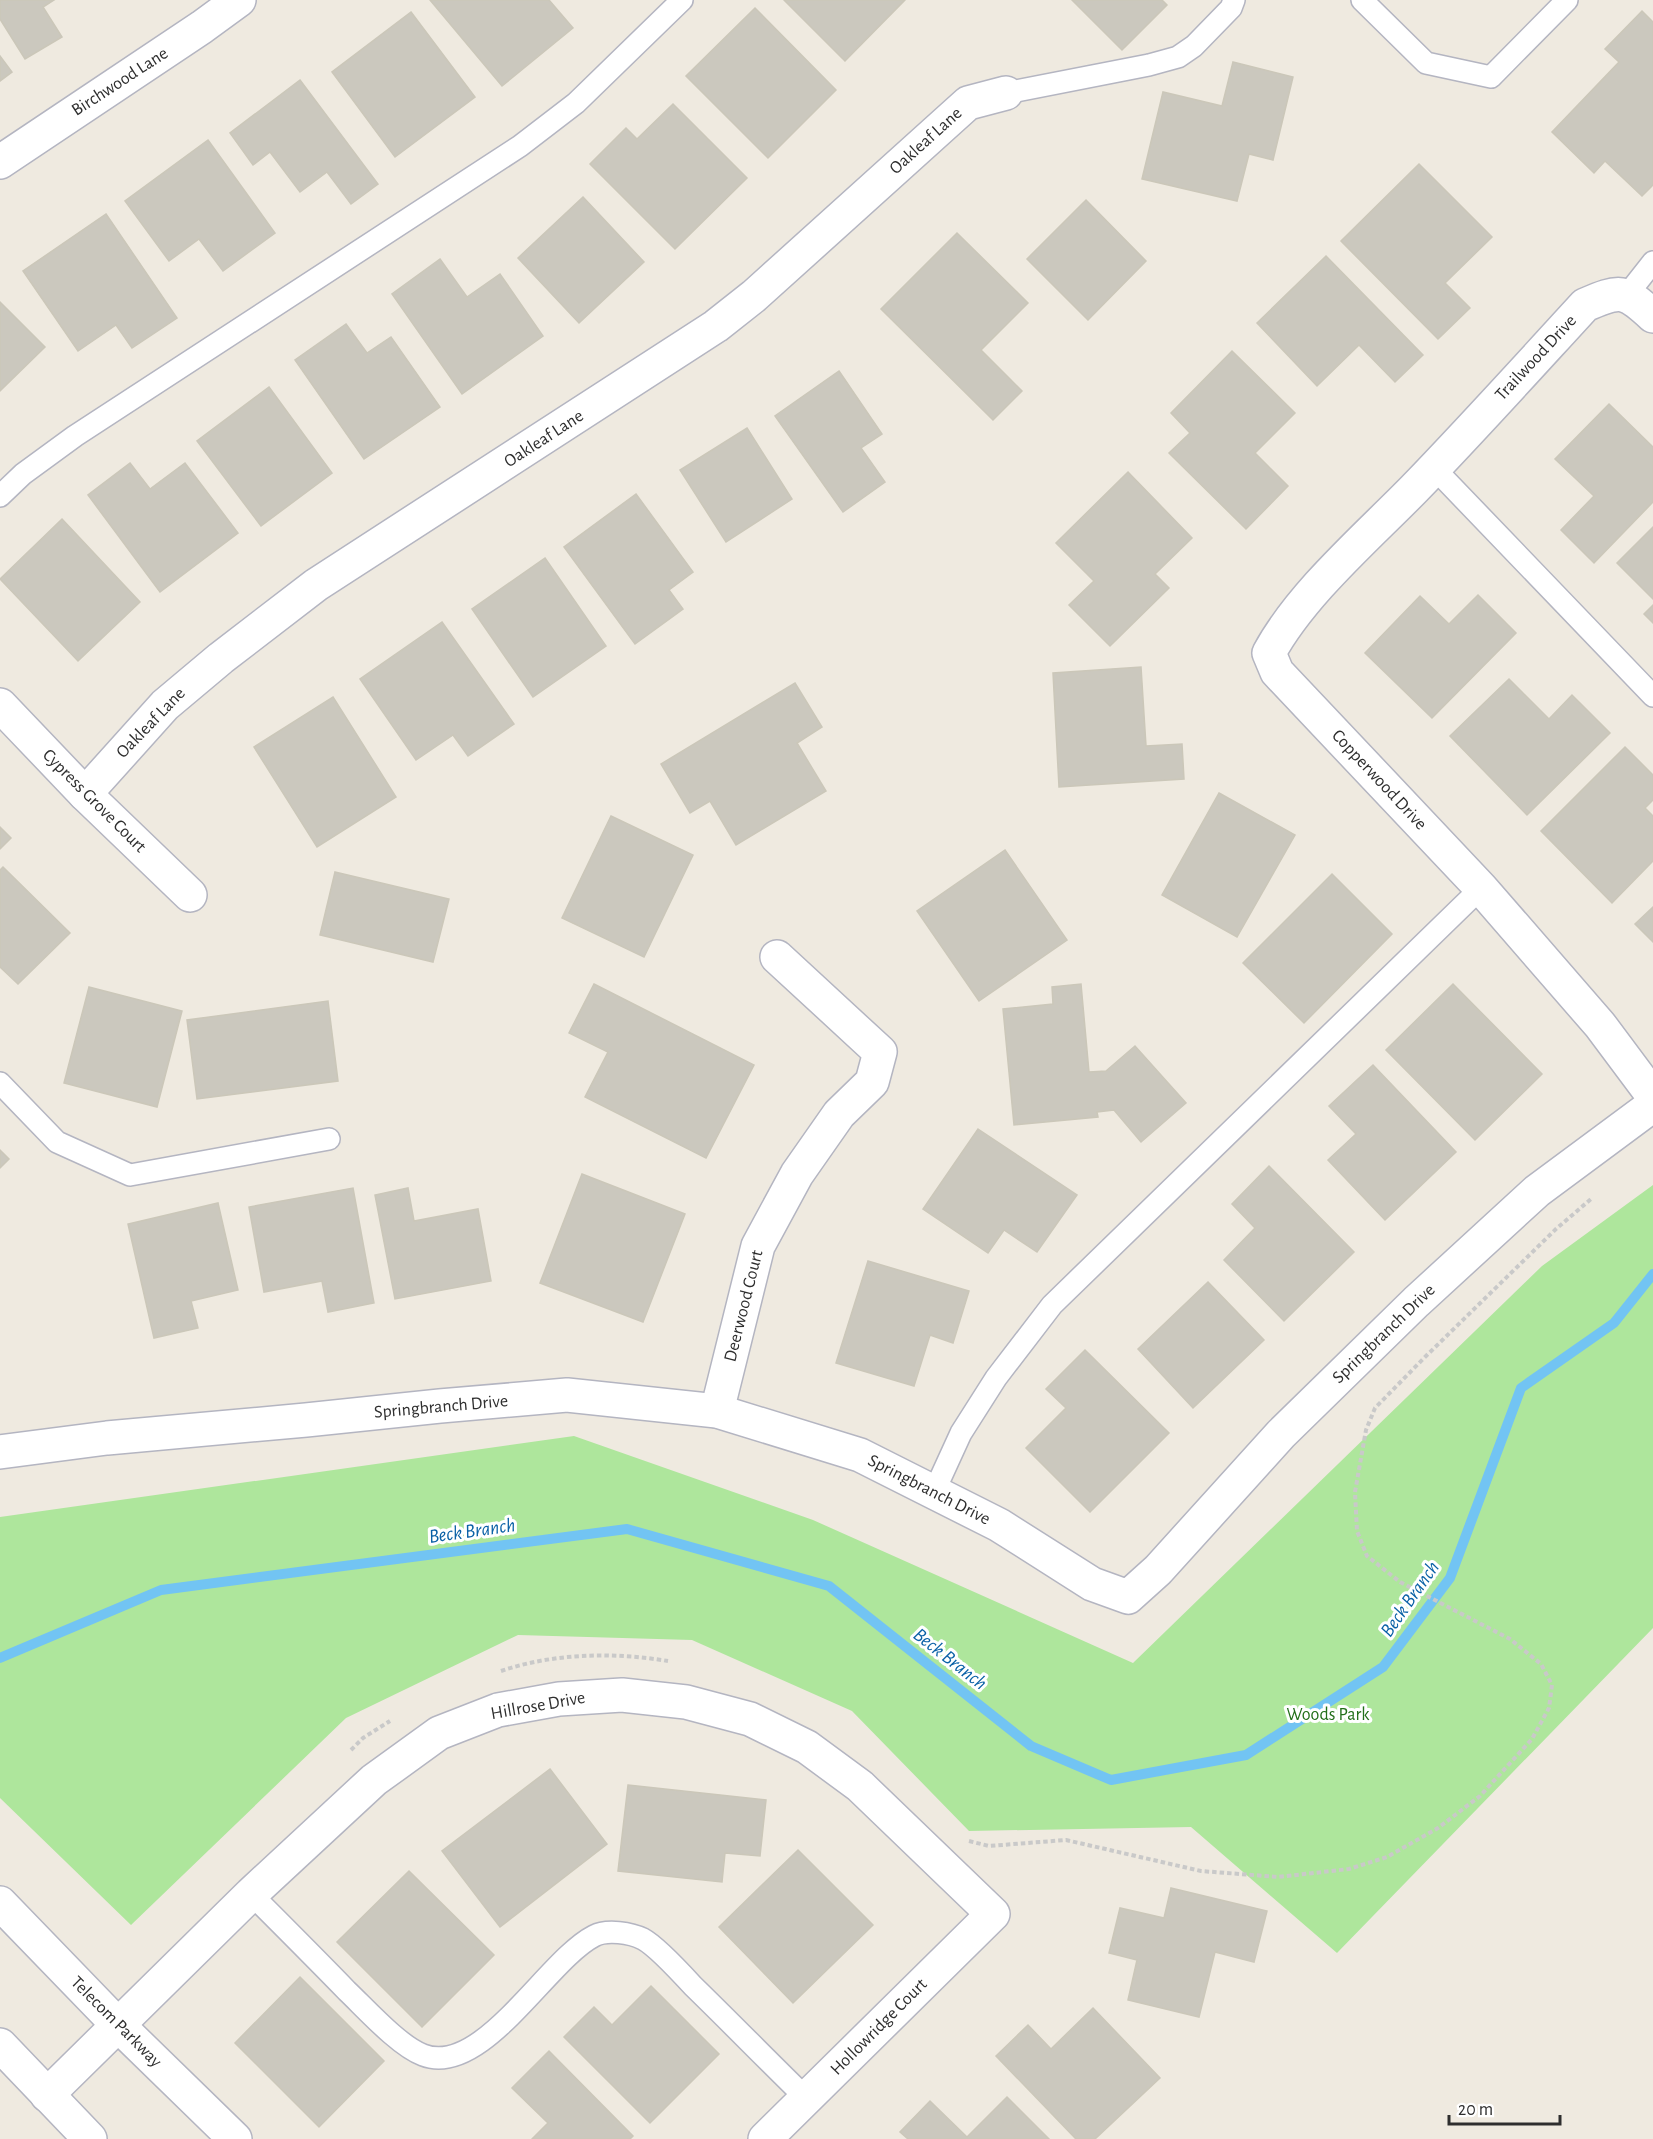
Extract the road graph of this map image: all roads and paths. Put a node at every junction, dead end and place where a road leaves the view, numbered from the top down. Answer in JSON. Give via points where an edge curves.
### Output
{"nodes":[{"id":1,"x":239,"y":0,"type":"edge"},
{"id":2,"x":682,"y":0,"type":"edge"},
{"id":3,"x":1234,"y":0,"type":"edge"},
{"id":4,"x":1362,"y":0,"type":"edge"},
{"id":5,"x":1567,"y":0,"type":"edge"},
{"id":6,"x":1006,"y":93,"type":"joint"},
{"id":7,"x":0,"y":162,"type":"edge"},
{"id":8,"x":1653,"y":262,"type":"edge"},
{"id":9,"x":1627,"y":294,"type":"junction"},
{"id":10,"x":1653,"y":316,"type":"edge"},
{"id":11,"x":1434,"y":468,"type":"junction"},
{"id":12,"x":0,"y":496,"type":"edge"},
{"id":13,"x":1653,"y":696,"type":"edge"},
{"id":14,"x":0,"y":705,"type":"edge"},
{"id":15,"x":85,"y":794,"type":"junction"},
{"id":16,"x":1481,"y":888,"type":"junction"},
{"id":17,"x":190,"y":895,"type":"dead end"},
{"id":18,"x":777,"y":957,"type":"dead end"},
{"id":19,"x":0,"y":1083,"type":"edge"},
{"id":20,"x":1653,"y":1096,"type":"edge"},
{"id":21,"x":1653,"y":1106,"type":"edge"},
{"id":22,"x":329,"y":1139,"type":"dead end"},
{"id":23,"x":1592,"y":1198,"type":"dead end"},
{"id":24,"x":717,"y":1411,"type":"junction"},
{"id":25,"x":0,"y":1452,"type":"edge"},
{"id":26,"x":934,"y":1492,"type":"junction"},
{"id":27,"x":679,"y":1663,"type":"dead end"},
{"id":28,"x":498,"y":1672,"type":"dead end"},
{"id":29,"x":399,"y":1715,"type":"dead end"},
{"id":30,"x":346,"y":1754,"type":"dead end"},
{"id":31,"x":961,"y":1835,"type":"dead end"},
{"id":32,"x":251,"y":1894,"type":"junction"},
{"id":33,"x":0,"y":1903,"type":"edge"},
{"id":34,"x":993,"y":1914,"type":"joint"},
{"id":35,"x":118,"y":2025,"type":"junction"},
{"id":36,"x":0,"y":2045,"type":"edge"},
{"id":37,"x":47,"y":2095,"type":"junction"},
{"id":38,"x":806,"y":2098,"type":"junction"},
{"id":39,"x":90,"y":2139,"type":"edge"},
{"id":40,"x":235,"y":2139,"type":"edge"},
{"id":41,"x":765,"y":2139,"type":"edge"}],
"edges":[{"from":1,"to":7,"type":"street","name":"Birchwood Lane"},
{"from":2,"to":12,"type":"lane","via":[[576,104],[520,146],[75,436]]},
{"from":3,"to":6,"type":"lane","via":[[1194,46],[1178,57]]},
{"from":4,"to":5,"type":"lane","via":[[1426,63],[1491,77]]},
{"from":6,"to":15,"type":"street","name":"Oakleaf Lane","via":[[968,103],[716,326],[316,585],[165,705]]},
{"from":8,"to":9,"type":"lane"},
{"from":9,"to":10,"type":"street"},
{"from":9,"to":11,"type":"street","name":"Trailwood Drive","via":[[1611,294],[1585,305]]},
{"from":11,"to":13,"type":"lane"},
{"from":11,"to":16,"type":"street","name":"Copperwood Drive","via":[[1314,591],[1269,652],[1277,672]]},
{"from":14,"to":15,"type":"street","name":"Cypress Grove Court"},
{"from":15,"to":17,"type":"street","name":"Cypress Grove Court"},
{"from":16,"to":20,"type":"street","name":"Copperwood Drive","via":[[1600,1025]]},
{"from":16,"to":26,"type":"lane","via":[[1052,1305],[984,1396],[961,1433]]},
{"from":18,"to":24,"type":"street","name":"Deerwood Court","via":[[880,1052],[872,1082],[839,1114],[796,1174],[758,1246]]},
{"from":19,"to":22,"type":"lane","via":[[57,1142],[130,1175]]},
{"from":21,"to":26,"type":"street","name":"Springbranch Drive","via":[[1537,1191],[1416,1302],[1281,1434],[1158,1570],[1128,1597],[1092,1584],[999,1525]]},
{"from":23,"to":31,"type":"path","via":[[1375,1408],[1366,1430],[1355,1492],[1357,1531],[1367,1556],[1400,1582],[1510,1639],[1541,1664],[1552,1684],[1549,1708],[1532,1739],[1480,1796],[1438,1828],[1387,1857],[1349,1869],[1278,1877],[1201,1871],[1066,1840],[989,1846]]},
{"from":24,"to":25,"type":"street","name":"Springbranch Drive","via":[[567,1395],[107,1438]]},
{"from":24,"to":26,"type":"street","name":"Springbranch Drive","via":[[860,1455]]},
{"from":27,"to":28,"type":"path","via":[[637,1656],[580,1656],[518,1665]]},
{"from":29,"to":30,"type":"path"},
{"from":32,"to":34,"type":"street","name":"Hillrose Drive","via":[[374,1780],[439,1733],[498,1710],[559,1699],[622,1695],[686,1702],[750,1719],[807,1747],[860,1786]]},
{"from":32,"to":35,"type":"street","name":"Hillrose Drive"},
{"from":32,"to":38,"type":"lane","via":[[374,2018],[407,2046],[438,2059],[460,2055],[473,2047],[596,1934],[610,1932],[644,1939]]},
{"from":33,"to":35,"type":"street","name":"Telecom Parkway"},
{"from":34,"to":38,"type":"street","name":"Hollowridge Court"},
{"from":35,"to":37,"type":"street","name":"Hillrose Drive"},
{"from":35,"to":40,"type":"street","name":"Telecom Parkway"},
{"from":36,"to":37,"type":"street"},
{"from":37,"to":39,"type":"street"},
{"from":38,"to":41,"type":"street","name":"Hollowridge Court"}]}
